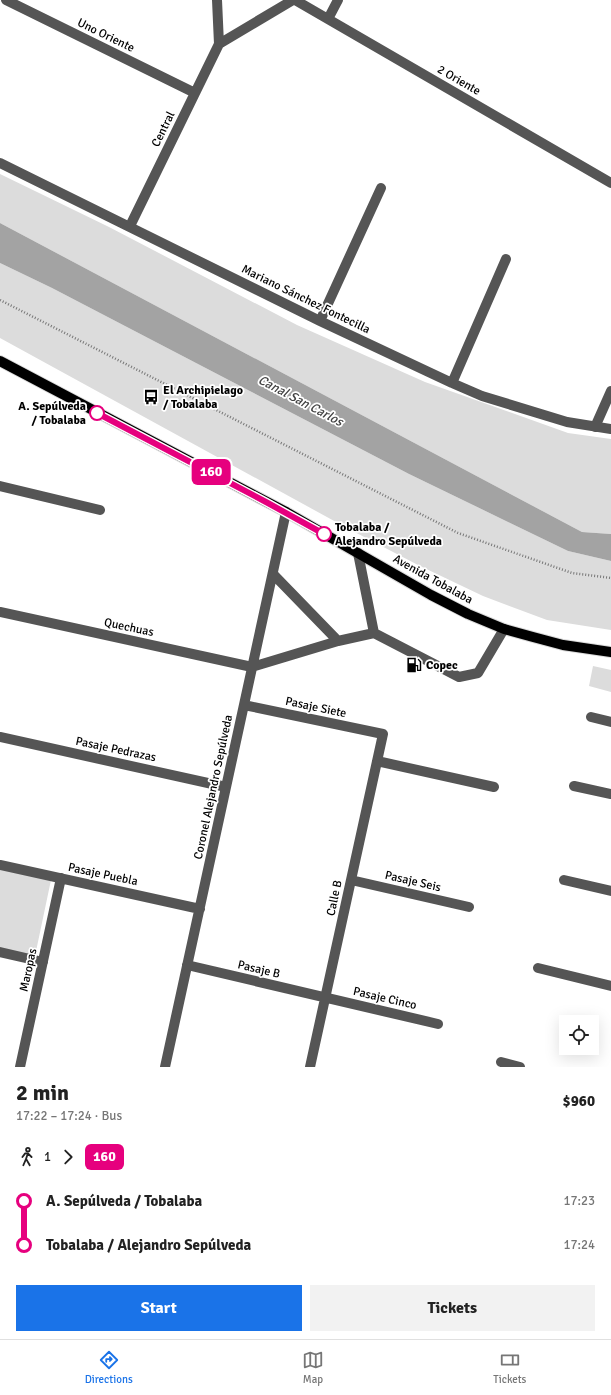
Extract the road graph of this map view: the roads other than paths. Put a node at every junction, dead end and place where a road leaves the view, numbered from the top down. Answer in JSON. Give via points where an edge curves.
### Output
{"nodes":[{"id":1,"x":6,"y":0,"type":"edge"},
{"id":2,"x":217,"y":0,"type":"edge"},
{"id":3,"x":294,"y":0,"type":"edge"},
{"id":4,"x":338,"y":0,"type":"edge"},
{"id":5,"x":328,"y":19,"type":"junction"},
{"id":6,"x":219,"y":44,"type":"junction"},
{"id":7,"x":195,"y":94,"type":"junction"},
{"id":8,"x":0,"y":163,"type":"edge"},
{"id":9,"x":611,"y":183,"type":"edge"},
{"id":10,"x":381,"y":188,"type":"dead end"},
{"id":11,"x":130,"y":226,"type":"junction"},
{"id":12,"x":506,"y":259,"type":"dead end"},
{"id":13,"x":320,"y":321,"type":"junction"},
{"id":14,"x":0,"y":361,"type":"edge"},
{"id":15,"x":452,"y":383,"type":"junction"},
{"id":16,"x":611,"y":391,"type":"edge"},
{"id":17,"x":595,"y":427,"type":"junction"},
{"id":18,"x":611,"y":429,"type":"edge"},
{"id":19,"x":0,"y":486,"type":"edge"},
{"id":20,"x":100,"y":510,"type":"dead end"},
{"id":21,"x":286,"y":512,"type":"junction"},
{"id":22,"x":358,"y":553,"type":"junction"},
{"id":23,"x":273,"y":574,"type":"junction"},
{"id":24,"x":0,"y":612,"type":"edge"},
{"id":25,"x":504,"y":628,"type":"junction"},
{"id":26,"x":374,"y":633,"type":"junction"},
{"id":27,"x":338,"y":641,"type":"junction"},
{"id":28,"x":611,"y":652,"type":"edge"},
{"id":29,"x":252,"y":667,"type":"junction"},
{"id":30,"x":244,"y":705,"type":"junction"},
{"id":31,"x":591,"y":717,"type":"dead end"},
{"id":32,"x":611,"y":722,"type":"edge"},
{"id":33,"x":383,"y":734,"type":"joint"},
{"id":34,"x":0,"y":737,"type":"edge"},
{"id":35,"x":377,"y":761,"type":"junction"},
{"id":36,"x":574,"y":786,"type":"dead end"},
{"id":37,"x":226,"y":787,"type":"junction"},
{"id":38,"x":494,"y":787,"type":"dead end"},
{"id":39,"x":611,"y":794,"type":"edge"},
{"id":40,"x":0,"y":865,"type":"edge"},
{"id":41,"x":61,"y":878,"type":"junction"},
{"id":42,"x":351,"y":880,"type":"junction"},
{"id":43,"x":564,"y":880,"type":"dead end"},
{"id":44,"x":611,"y":891,"type":"edge"},
{"id":45,"x":469,"y":907,"type":"dead end"},
{"id":46,"x":200,"y":909,"type":"junction"},
{"id":47,"x":0,"y":952,"type":"edge"},
{"id":48,"x":43,"y":962,"type":"junction"},
{"id":49,"x":187,"y":965,"type":"junction"},
{"id":50,"x":538,"y":968,"type":"dead end"},
{"id":51,"x":611,"y":986,"type":"edge"},
{"id":52,"x":325,"y":998,"type":"junction"},
{"id":53,"x":438,"y":1024,"type":"dead end"},
{"id":54,"x":501,"y":1062,"type":"dead end"},
{"id":55,"x":20,"y":1067,"type":"edge"},
{"id":56,"x":165,"y":1067,"type":"edge"},
{"id":57,"x":310,"y":1067,"type":"edge"},
{"id":58,"x":520,"y":1067,"type":"edge"}],
"edges":[{"from":1,"to":7,"type":"street","name":"Uno Oriente"},
{"from":2,"to":6,"type":"street","name":"Central"},
{"from":3,"to":5,"type":"street","name":"2 Oriente"},
{"from":3,"to":6,"type":"street"},
{"from":4,"to":5,"type":"street"},
{"from":5,"to":9,"type":"street","name":"2 Oriente"},
{"from":6,"to":7,"type":"street","name":"Central"},
{"from":7,"to":11,"type":"street","name":"Central"},
{"from":8,"to":11,"type":"street","name":"Mariano Sánchez Fontecilla"},
{"from":10,"to":13,"type":"street"},
{"from":11,"to":13,"type":"street","name":"Mariano Sánchez Fontecilla"},
{"from":12,"to":15,"type":"street"},
{"from":13,"to":15,"type":"street","name":"Mariano Sánchez Fontecilla"},
{"from":14,"to":21,"type":"main road","name":"Avenida Tobalaba"},
{"from":15,"to":17,"type":"street","name":"Mariano Sánchez Fontecilla","via":[[520,408],[567,422]]},
{"from":16,"to":17,"type":"street"},
{"from":17,"to":18,"type":"street","name":"Mariano Sánchez Fontecilla"},
{"from":19,"to":20,"type":"street"},
{"from":21,"to":22,"type":"main road","name":"Avenida Tobalaba"},
{"from":21,"to":23,"type":"street","name":"Coronel Alejandro Sepúlveda"},
{"from":22,"to":25,"type":"main road","name":"Avenida Tobalaba","via":[[468,614]]},
{"from":22,"to":26,"type":"street"},
{"from":23,"to":27,"type":"street"},
{"from":23,"to":29,"type":"street","name":"Coronel Alejandro Sepúlveda"},
{"from":24,"to":29,"type":"street","name":"Quechuas"},
{"from":25,"to":26,"type":"street","via":[[478,673],[459,677]]},
{"from":25,"to":28,"type":"main road","name":"Avenida Tobalaba","via":[[563,645]]},
{"from":26,"to":27,"type":"street"},
{"from":27,"to":29,"type":"street"},
{"from":29,"to":30,"type":"street","name":"Coronel Alejandro Sepúlveda"},
{"from":30,"to":33,"type":"street","name":"Pasaje Siete"},
{"from":30,"to":37,"type":"street","name":"Coronel Alejandro Sepúlveda"},
{"from":31,"to":32,"type":"street"},
{"from":33,"to":35,"type":"street","name":"Calle B"},
{"from":34,"to":37,"type":"street","name":"Pasaje Pedrazas"},
{"from":35,"to":38,"type":"street"},
{"from":35,"to":42,"type":"street","name":"Calle B"},
{"from":36,"to":39,"type":"street"},
{"from":37,"to":46,"type":"street","name":"Coronel Alejandro Sepúlveda"},
{"from":40,"to":41,"type":"street","name":"Pasaje Puebla"},
{"from":41,"to":46,"type":"street","name":"Pasaje Puebla"},
{"from":41,"to":48,"type":"street","name":"Maropas"},
{"from":42,"to":45,"type":"street","name":"Pasaje Seis"},
{"from":42,"to":52,"type":"street","name":"Calle B"},
{"from":43,"to":44,"type":"street"},
{"from":46,"to":49,"type":"street","name":"Coronel Alejandro Sepúlveda"},
{"from":47,"to":48,"type":"street"},
{"from":48,"to":55,"type":"street","name":"Maropas"},
{"from":49,"to":52,"type":"street","name":"Pasaje B"},
{"from":49,"to":56,"type":"street","name":"Coronel Alejandro Sepúlveda"},
{"from":50,"to":51,"type":"street"},
{"from":52,"to":53,"type":"street","name":"Pasaje Cinco"},
{"from":52,"to":57,"type":"street","name":"Calle B"},
{"from":54,"to":58,"type":"street"}]}
